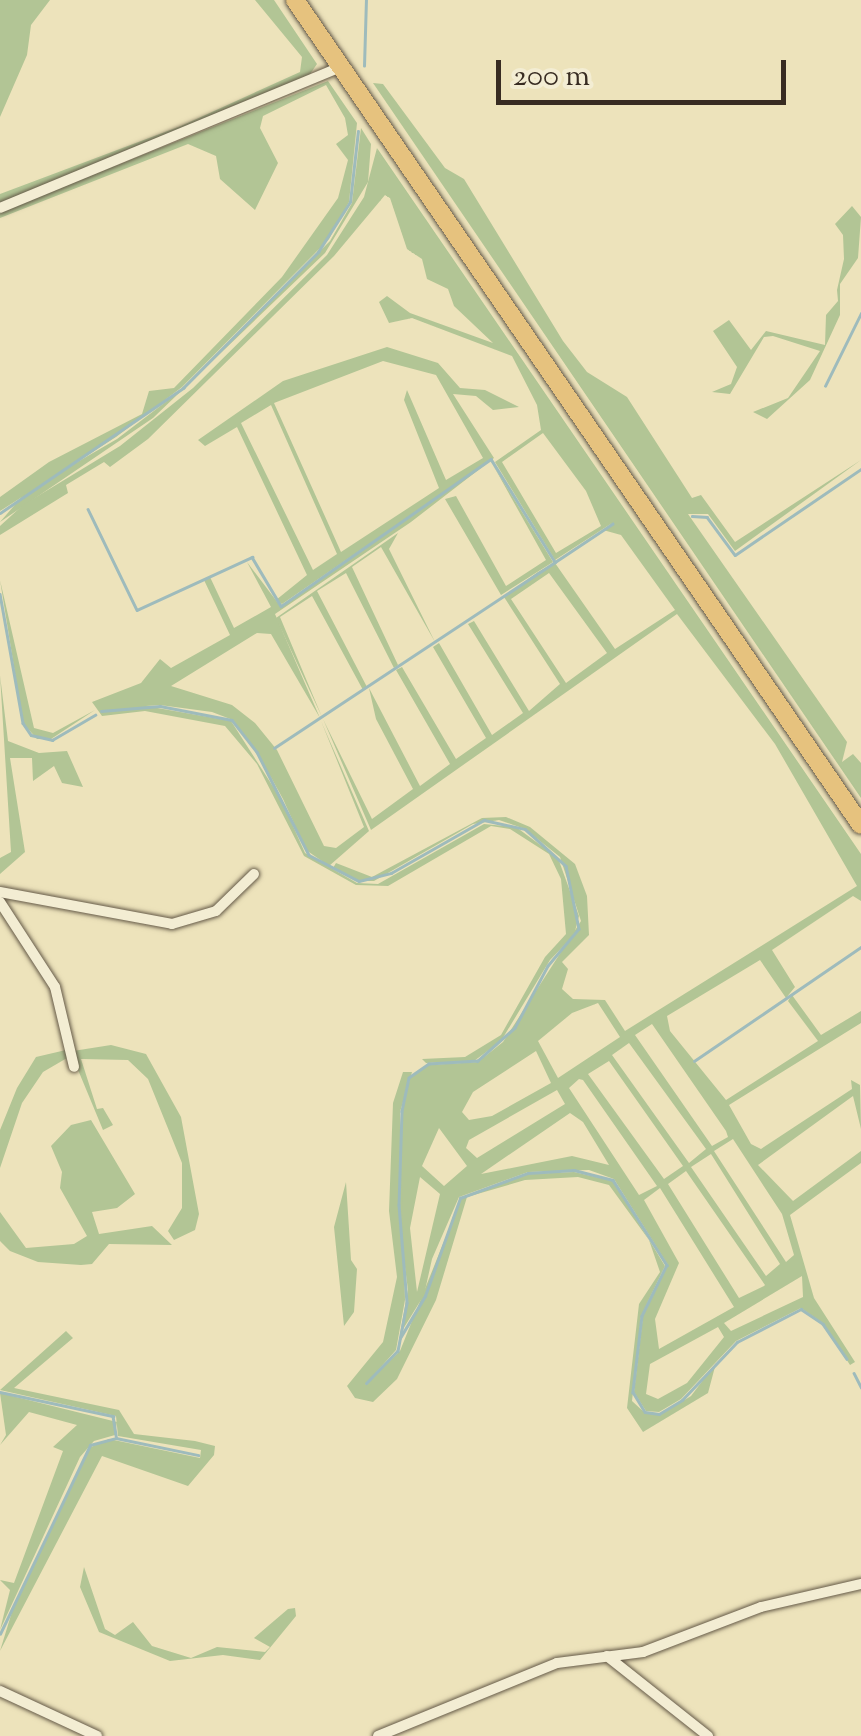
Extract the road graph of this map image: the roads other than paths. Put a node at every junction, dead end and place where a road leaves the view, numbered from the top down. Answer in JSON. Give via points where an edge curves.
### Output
{"nodes":[{"id":1,"x":294,"y":0,"type":"edge"},
{"id":2,"x":340,"y":67,"type":"junction"},
{"id":3,"x":0,"y":208,"type":"edge"},
{"id":4,"x":861,"y":825,"type":"edge"},
{"id":5,"x":254,"y":874,"type":"dead end"},
{"id":6,"x":0,"y":892,"type":"edge"},
{"id":7,"x":0,"y":902,"type":"edge"},
{"id":8,"x":74,"y":1067,"type":"dead end"},
{"id":9,"x":861,"y":1584,"type":"edge"},
{"id":10,"x":607,"y":1656,"type":"junction"},
{"id":11,"x":0,"y":1692,"type":"edge"},
{"id":12,"x":98,"y":1736,"type":"edge"},
{"id":13,"x":378,"y":1736,"type":"edge"},
{"id":14,"x":708,"y":1736,"type":"edge"}],
"edges":[{"from":1,"to":2,"type":"highway"},
{"from":2,"to":3,"type":"street"},
{"from":2,"to":4,"type":"highway"},
{"from":5,"to":6,"type":"street","via":[[216,911],[172,924]]},
{"from":7,"to":8,"type":"street","via":[[55,986]]},
{"from":9,"to":10,"type":"street","via":[[761,1607],[642,1652]]},
{"from":10,"to":13,"type":"street","via":[[558,1664]]},
{"from":10,"to":14,"type":"street"},
{"from":11,"to":12,"type":"street"}]}
